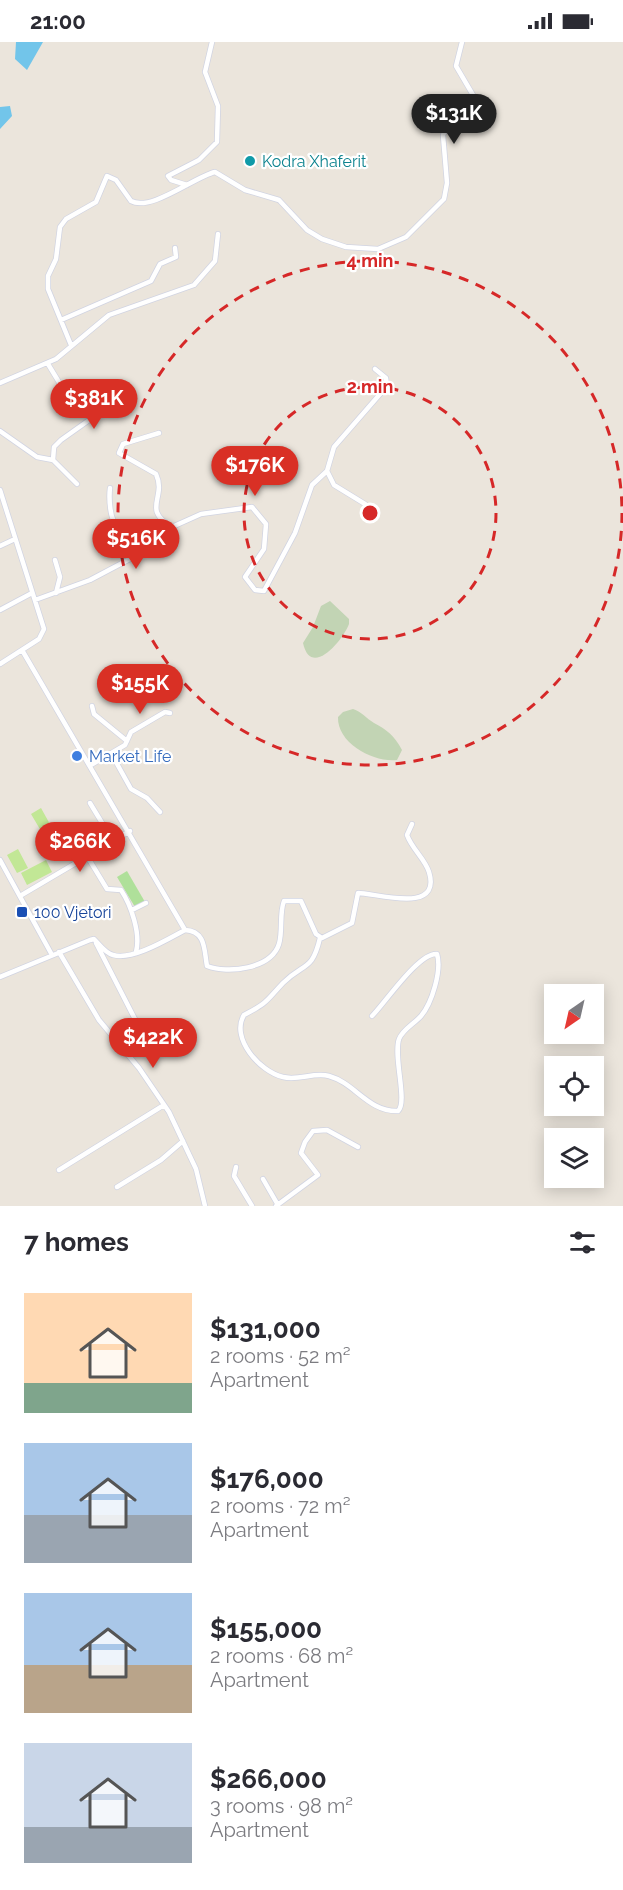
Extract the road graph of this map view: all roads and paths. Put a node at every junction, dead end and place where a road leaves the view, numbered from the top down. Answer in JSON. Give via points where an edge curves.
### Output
{"nodes":[{"id":1,"x":212,"y":42,"type":"edge"},
{"id":2,"x":462,"y":42,"type":"edge"},
{"id":3,"x":187,"y":185,"type":"junction"},
{"id":4,"x":218,"y":234,"type":"dead end"},
{"id":5,"x":176,"y":248,"type":"dead end"},
{"id":6,"x":62,"y":320,"type":"junction"},
{"id":7,"x":72,"y":345,"type":"junction"},
{"id":8,"x":48,"y":364,"type":"junction"},
{"id":9,"x":375,"y":369,"type":"dead end"},
{"id":10,"x":0,"y":383,"type":"edge"},
{"id":11,"x":68,"y":397,"type":"dead end"},
{"id":12,"x":132,"y":402,"type":"dead end"},
{"id":13,"x":0,"y":431,"type":"edge"},
{"id":14,"x":159,"y":434,"type":"dead end"},
{"id":15,"x":53,"y":459,"type":"junction"},
{"id":16,"x":327,"y":471,"type":"junction"},
{"id":17,"x":77,"y":484,"type":"dead end"},
{"id":18,"x":110,"y":488,"type":"dead end"},
{"id":19,"x":0,"y":490,"type":"edge"},
{"id":20,"x":365,"y":504,"type":"dead end"},
{"id":21,"x":172,"y":526,"type":"junction"},
{"id":22,"x":15,"y":539,"type":"junction"},
{"id":23,"x":0,"y":546,"type":"edge"},
{"id":24,"x":143,"y":552,"type":"junction"},
{"id":25,"x":55,"y":560,"type":"dead end"},
{"id":26,"x":32,"y":593,"type":"junction"},
{"id":27,"x":56,"y":593,"type":"junction"},
{"id":28,"x":35,"y":600,"type":"junction"},
{"id":29,"x":0,"y":610,"type":"edge"},
{"id":30,"x":22,"y":650,"type":"junction"},
{"id":31,"x":0,"y":664,"type":"edge"},
{"id":32,"x":92,"y":706,"type":"dead end"},
{"id":33,"x":170,"y":713,"type":"dead end"},
{"id":34,"x":127,"y":741,"type":"junction"},
{"id":35,"x":111,"y":753,"type":"junction"},
{"id":36,"x":91,"y":765,"type":"junction"},
{"id":37,"x":90,"y":803,"type":"dead end"},
{"id":38,"x":160,"y":812,"type":"dead end"},
{"id":39,"x":412,"y":824,"type":"dead end"},
{"id":40,"x":130,"y":831,"type":"junction"},
{"id":41,"x":113,"y":841,"type":"junction"},
{"id":42,"x":87,"y":856,"type":"junction"},
{"id":43,"x":0,"y":860,"type":"edge"},
{"id":44,"x":20,"y":896,"type":"junction"},
{"id":45,"x":146,"y":903,"type":"dead end"},
{"id":46,"x":132,"y":910,"type":"junction"},
{"id":47,"x":185,"y":930,"type":"junction"},
{"id":48,"x":320,"y":938,"type":"junction"},
{"id":49,"x":94,"y":939,"type":"junction"},
{"id":50,"x":59,"y":952,"type":"junction"},
{"id":51,"x":136,"y":952,"type":"junction"},
{"id":52,"x":52,"y":955,"type":"junction"},
{"id":53,"x":0,"y":976,"type":"edge"},
{"id":54,"x":372,"y":1016,"type":"dead end"},
{"id":55,"x":153,"y":1022,"type":"dead end"},
{"id":56,"x":164,"y":1105,"type":"junction"},
{"id":57,"x":183,"y":1141,"type":"junction"},
{"id":58,"x":358,"y":1148,"type":"dead end"},
{"id":59,"x":236,"y":1167,"type":"dead end"},
{"id":60,"x":59,"y":1170,"type":"dead end"},
{"id":61,"x":263,"y":1179,"type":"dead end"},
{"id":62,"x":117,"y":1187,"type":"dead end"},
{"id":63,"x":205,"y":1206,"type":"edge"},
{"id":64,"x":252,"y":1206,"type":"edge"},
{"id":65,"x":278,"y":1206,"type":"edge"}],
"edges":[{"from":1,"to":3,"type":"street","via":[[205,72],[218,106],[217,142],[199,160],[168,176]]},
{"from":2,"to":3,"type":"street","via":[[456,69],[474,98],[468,109],[449,123],[443,135],[447,183],[444,199],[411,233],[391,245],[367,249],[335,244],[312,233],[279,200],[245,190],[215,172]]},
{"from":3,"to":6,"type":"street","via":[[135,203],[116,180],[104,177],[96,202],[66,219],[60,227],[48,282]]},
{"from":4,"to":7,"type":"street","via":[[215,261],[194,285],[118,310]]},
{"from":5,"to":6,"type":"street","via":[[176,257],[160,264],[151,281]]},
{"from":6,"to":7,"type":"street"},
{"from":7,"to":8,"type":"street"},
{"from":8,"to":10,"type":"street"},
{"from":8,"to":11,"type":"street"},
{"from":9,"to":16,"type":"street","via":[[386,378],[387,386],[334,447]]},
{"from":12,"to":15,"type":"street","via":[[99,413],[61,440],[54,447]]},
{"from":13,"to":15,"type":"street","via":[[37,457]]},
{"from":14,"to":21,"type":"street","via":[[123,444],[119,453],[156,474],[156,511]]},
{"from":15,"to":17,"type":"street"},
{"from":16,"to":20,"type":"street","via":[[334,485]]},
{"from":16,"to":21,"type":"street","via":[[312,485],[295,533],[261,592],[245,577],[266,545],[266,524],[256,510],[248,507],[211,511]]},
{"from":18,"to":24,"type":"street","via":[[108,498],[115,523],[134,528]]},
{"from":19,"to":22,"type":"street"},
{"from":21,"to":24,"type":"street"},
{"from":22,"to":23,"type":"street"},
{"from":22,"to":26,"type":"street"},
{"from":24,"to":27,"type":"street"},
{"from":25,"to":27,"type":"street","via":[[60,577]]},
{"from":26,"to":28,"type":"street"},
{"from":26,"to":29,"type":"street"},
{"from":27,"to":28,"type":"street"},
{"from":28,"to":30,"type":"street","via":[[44,633]]},
{"from":30,"to":31,"type":"street"},
{"from":30,"to":36,"type":"street"},
{"from":32,"to":34,"type":"street","via":[[94,714]]},
{"from":33,"to":34,"type":"street","via":[[165,712],[130,732]]},
{"from":34,"to":35,"type":"street"},
{"from":35,"to":36,"type":"street"},
{"from":35,"to":38,"type":"street","via":[[131,789]]},
{"from":36,"to":40,"type":"street"},
{"from":37,"to":41,"type":"street"},
{"from":39,"to":48,"type":"street","via":[[407,835],[430,874],[426,892],[407,899],[358,893],[352,924]]},
{"from":40,"to":41,"type":"street"},
{"from":40,"to":47,"type":"street"},
{"from":41,"to":42,"type":"street"},
{"from":42,"to":44,"type":"street"},
{"from":42,"to":46,"type":"street","via":[[107,889],[121,890]]},
{"from":43,"to":44,"type":"street"},
{"from":44,"to":52,"type":"street"},
{"from":45,"to":46,"type":"street"},
{"from":46,"to":51,"type":"street","via":[[138,938]]},
{"from":47,"to":48,"type":"street","via":[[191,930],[202,940],[207,966],[251,966],[278,948],[283,904],[298,900]]},
{"from":47,"to":51,"type":"street"},
{"from":48,"to":54,"type":"street","via":[[307,968],[282,984],[268,1003],[244,1015],[239,1029],[246,1047],[276,1075],[332,1077],[374,1106],[398,1111],[403,1101],[397,1066],[399,1039],[429,1005],[438,954],[426,958],[399,982]]},
{"from":49,"to":50,"type":"street"},
{"from":49,"to":51,"type":"street","via":[[113,955]]},
{"from":49,"to":55,"type":"street","via":[[134,1020],[138,1025]]},
{"from":50,"to":52,"type":"street"},
{"from":50,"to":56,"type":"street","via":[[99,1020]]},
{"from":52,"to":53,"type":"street"},
{"from":56,"to":57,"type":"street"},
{"from":56,"to":60,"type":"street"},
{"from":57,"to":62,"type":"street"},
{"from":57,"to":63,"type":"street","via":[[196,1169]]},
{"from":58,"to":65,"type":"street","via":[[327,1130],[313,1131],[301,1153],[318,1175]]},
{"from":59,"to":64,"type":"street","via":[[234,1176]]},
{"from":61,"to":65,"type":"street"}]}
